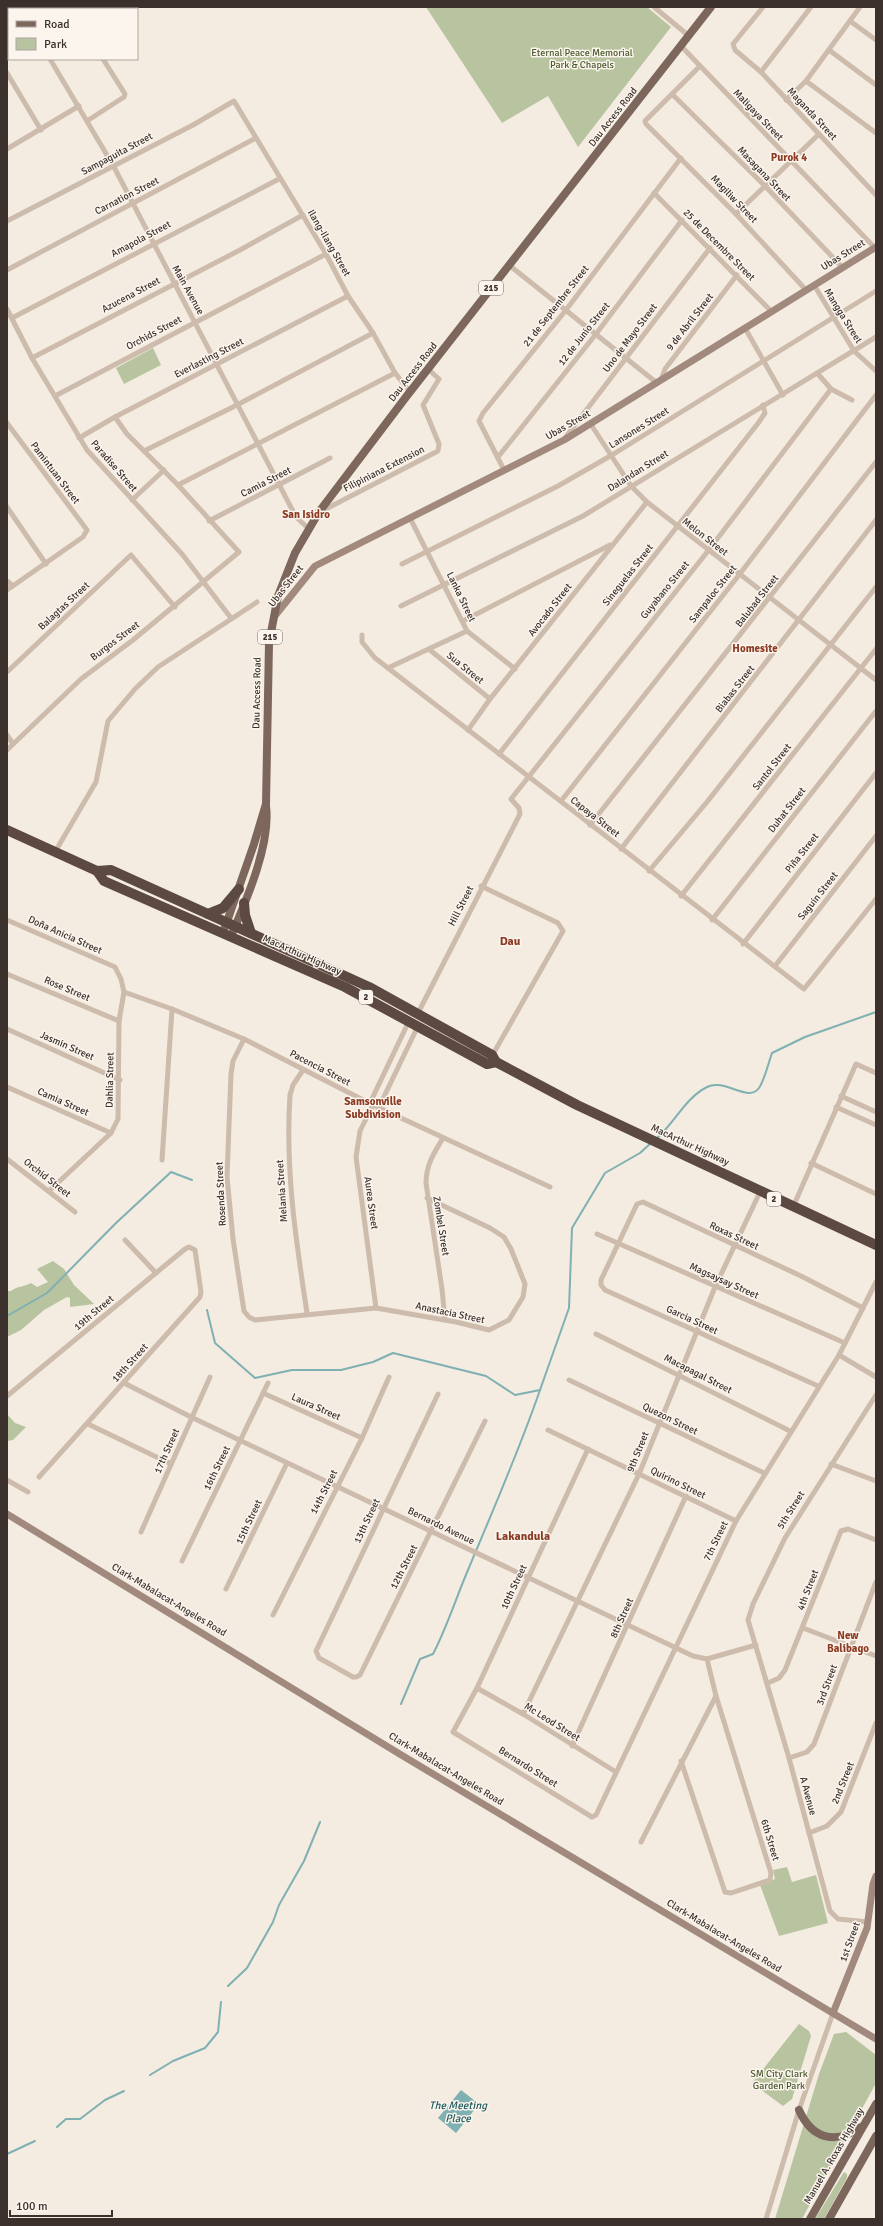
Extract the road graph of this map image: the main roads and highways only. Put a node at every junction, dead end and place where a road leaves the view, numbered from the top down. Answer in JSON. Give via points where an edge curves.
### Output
{"nodes":[{"id":1,"x":711,"y":7,"type":"edge"},
{"id":2,"x":875,"y":247,"type":"edge"},
{"id":3,"x":274,"y":617,"type":"junction"},
{"id":4,"x":266,"y":804,"type":"junction"},
{"id":5,"x":7,"y":830,"type":"edge"},
{"id":6,"x":97,"y":871,"type":"junction"},
{"id":7,"x":239,"y":889,"type":"junction"},
{"id":8,"x":244,"y":903,"type":"junction"},
{"id":9,"x":208,"y":914,"type":"junction"},
{"id":10,"x":231,"y":924,"type":"junction"},
{"id":11,"x":251,"y":933,"type":"junction"},
{"id":12,"x":227,"y":935,"type":"junction"},
{"id":13,"x":492,"y":1060,"type":"junction"},
{"id":14,"x":876,"y":1245,"type":"edge"},
{"id":15,"x":7,"y":1514,"type":"edge"},
{"id":16,"x":876,"y":1876,"type":"edge"},
{"id":17,"x":833,"y":2013,"type":"junction"},
{"id":18,"x":876,"y":2039,"type":"edge"},
{"id":19,"x":876,"y":2104,"type":"edge"},
{"id":20,"x":799,"y":2110,"type":"road end"},
{"id":21,"x":863,"y":2126,"type":"junction"},
{"id":22,"x":876,"y":2136,"type":"edge"},
{"id":23,"x":810,"y":2219,"type":"edge"},
{"id":24,"x":829,"y":2219,"type":"edge"}],
"edges":[{"from":1,"to":3,"type":"main road","name":"Dau Access Road","number":"215","via":[[428,368],[319,512],[284,578]]},
{"from":2,"to":3,"type":"main road","name":"Ubas Street","via":[[564,440],[315,566]]},
{"from":3,"to":4,"type":"main road","name":"Dau Access Road","number":"215","via":[[267,664]]},
{"from":4,"to":7,"type":"main road","name":"Dau Access Road","number":"215"},
{"from":4,"to":8,"type":"main road","name":"Dau Access Road","number":"215","via":[[266,833]]},
{"from":5,"to":6,"type":"highway","name":"MacArthur Highway","number":"2"},
{"from":6,"to":9,"type":"highway","name":"MacArthur Highway","number":"2","via":[[111,870]]},
{"from":6,"to":12,"type":"highway","name":"MacArthur Highway","number":"2","via":[[104,881]]},
{"from":7,"to":9,"type":"highway","via":[[223,908]]},
{"from":7,"to":10,"type":"main road","name":"Dau Access Road","number":"215"},
{"from":8,"to":10,"type":"main road","name":"Dau Access Road","number":"215"},
{"from":8,"to":11,"type":"highway"},
{"from":9,"to":10,"type":"highway","name":"MacArthur Highway","number":"2"},
{"from":10,"to":11,"type":"highway","name":"MacArthur Highway","number":"2"},
{"from":10,"to":12,"type":"main road","name":"Dau Access Road","number":"215"},
{"from":11,"to":13,"type":"highway","name":"MacArthur Highway","number":"2","via":[[363,984]]},
{"from":12,"to":13,"type":"highway","name":"MacArthur Highway","number":"2","via":[[349,989]]},
{"from":13,"to":14,"type":"highway","name":"MacArthur Highway","number":"2","via":[[577,1105]]},
{"from":15,"to":17,"type":"main road","name":"Clark-Mabalacat-Angeles Road","via":[[398,1753]]},
{"from":16,"to":17,"type":"main road","name":"1st Street","via":[[868,1922]]},
{"from":17,"to":18,"type":"main road","name":"Clark-Mabalacat-Angeles Road"},
{"from":19,"to":21,"type":"main road","name":"Manuel A. Roxas Highway"},
{"from":20,"to":21,"type":"main road","via":[[811,2129],[830,2138],[840,2138]]},
{"from":21,"to":23,"type":"main road","name":"Manuel A. Roxas Highway"},
{"from":22,"to":24,"type":"main road"}]}
